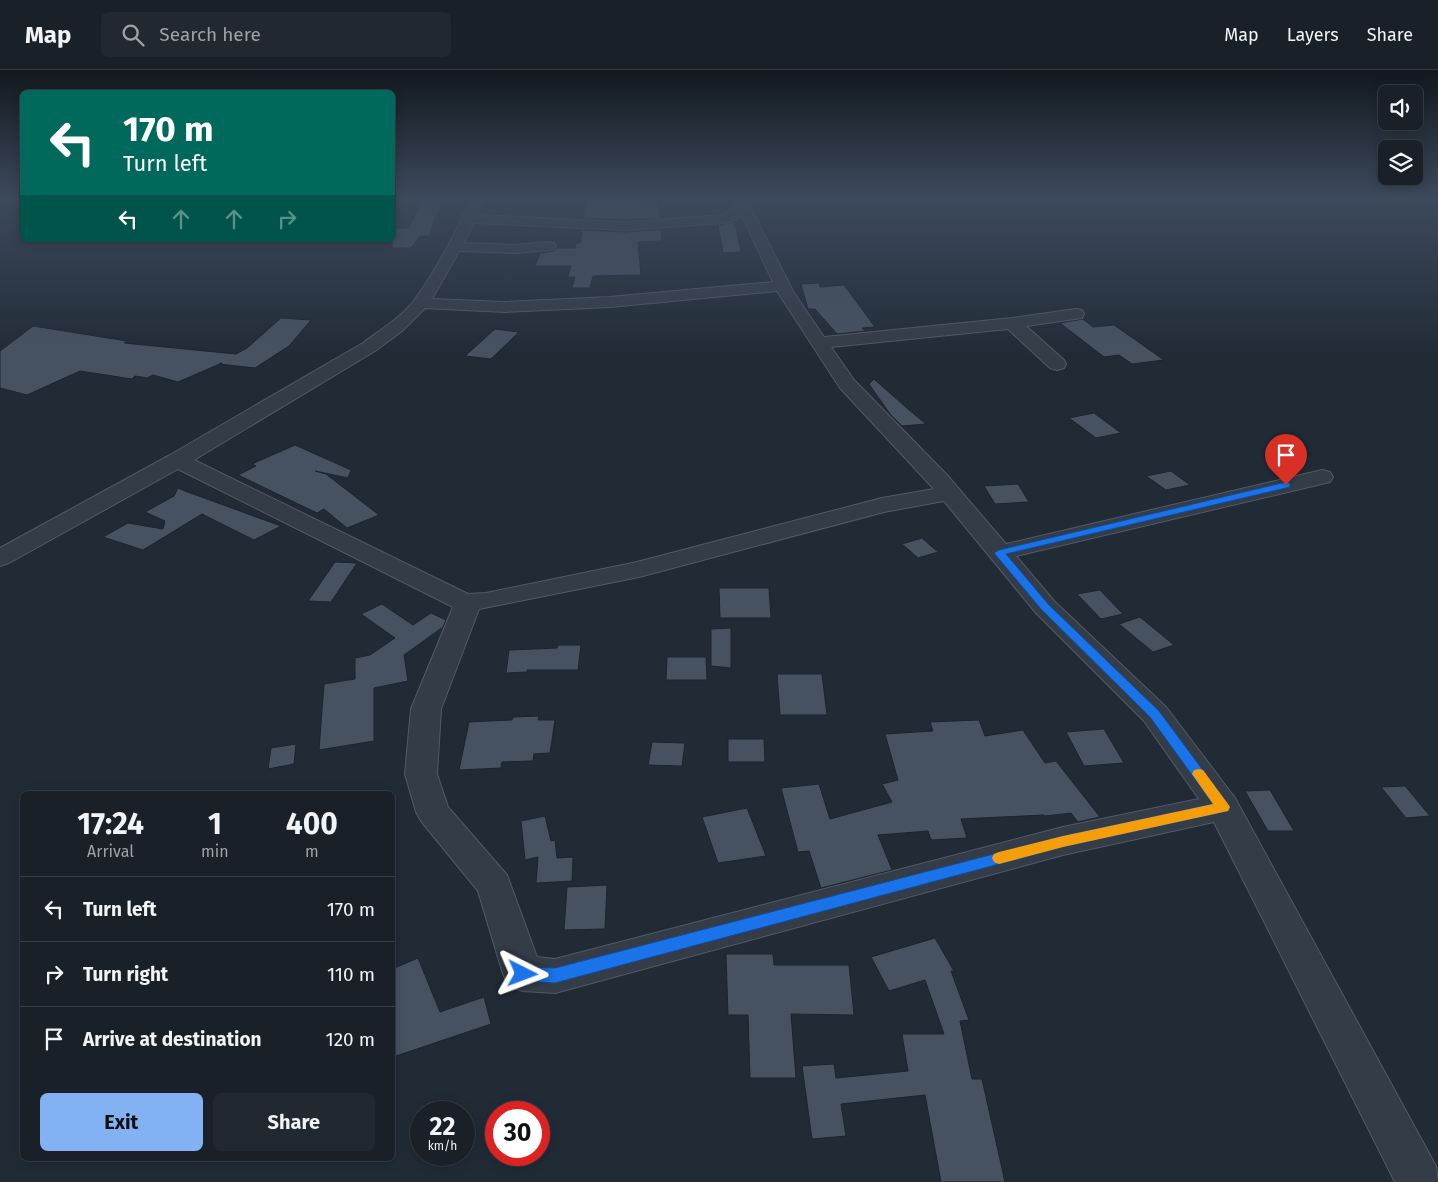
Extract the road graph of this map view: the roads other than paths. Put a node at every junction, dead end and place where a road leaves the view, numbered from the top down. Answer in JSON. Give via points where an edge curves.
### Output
{"nodes":[{"id":1,"x":453,"y":251,"type":"edge"},
{"id":2,"x":766,"y":251,"type":"edge"},
{"id":3,"x":772,"y":287,"type":"dead end"},
{"id":4,"x":421,"y":303,"type":"junction"},
{"id":5,"x":1076,"y":314,"type":"dead end"},
{"id":6,"x":1012,"y":323,"type":"junction"},
{"id":7,"x":819,"y":343,"type":"junction"},
{"id":8,"x":1057,"y":364,"type":"dead end"},
{"id":9,"x":178,"y":460,"type":"junction"},
{"id":10,"x":1322,"y":476,"type":"dead end"},
{"id":11,"x":948,"y":493,"type":"junction"},
{"id":12,"x":999,"y":553,"type":"junction"},
{"id":13,"x":0,"y":558,"type":"edge"},
{"id":14,"x":468,"y":602,"type":"junction"},
{"id":15,"x":1223,"y":807,"type":"junction"},
{"id":16,"x":1420,"y":1182,"type":"edge"}],
"edges":[{"from":1,"to":4,"type":"street"},
{"from":2,"to":7,"type":"street","via":[[786,292]]},
{"from":3,"to":4,"type":"street","via":[[581,304],[505,307]]},
{"from":4,"to":9,"type":"street","via":[[402,323],[369,347]]},
{"from":5,"to":6,"type":"street"},
{"from":6,"to":7,"type":"street"},
{"from":6,"to":8,"type":"street"},
{"from":7,"to":11,"type":"street","via":[[847,384]]},
{"from":9,"to":13,"type":"street"},
{"from":9,"to":14,"type":"street","via":[[458,600]]},
{"from":10,"to":12,"type":"street"},
{"from":11,"to":12,"type":"street"},
{"from":11,"to":14,"type":"street","via":[[882,505],[639,569]]},
{"from":12,"to":15,"type":"street","via":[[1045,607],[1155,714]]},
{"from":14,"to":15,"type":"street","via":[[426,709],[421,774],[433,812],[494,884],[523,974],[555,976],[1063,841]]},
{"from":15,"to":16,"type":"street"}]}
